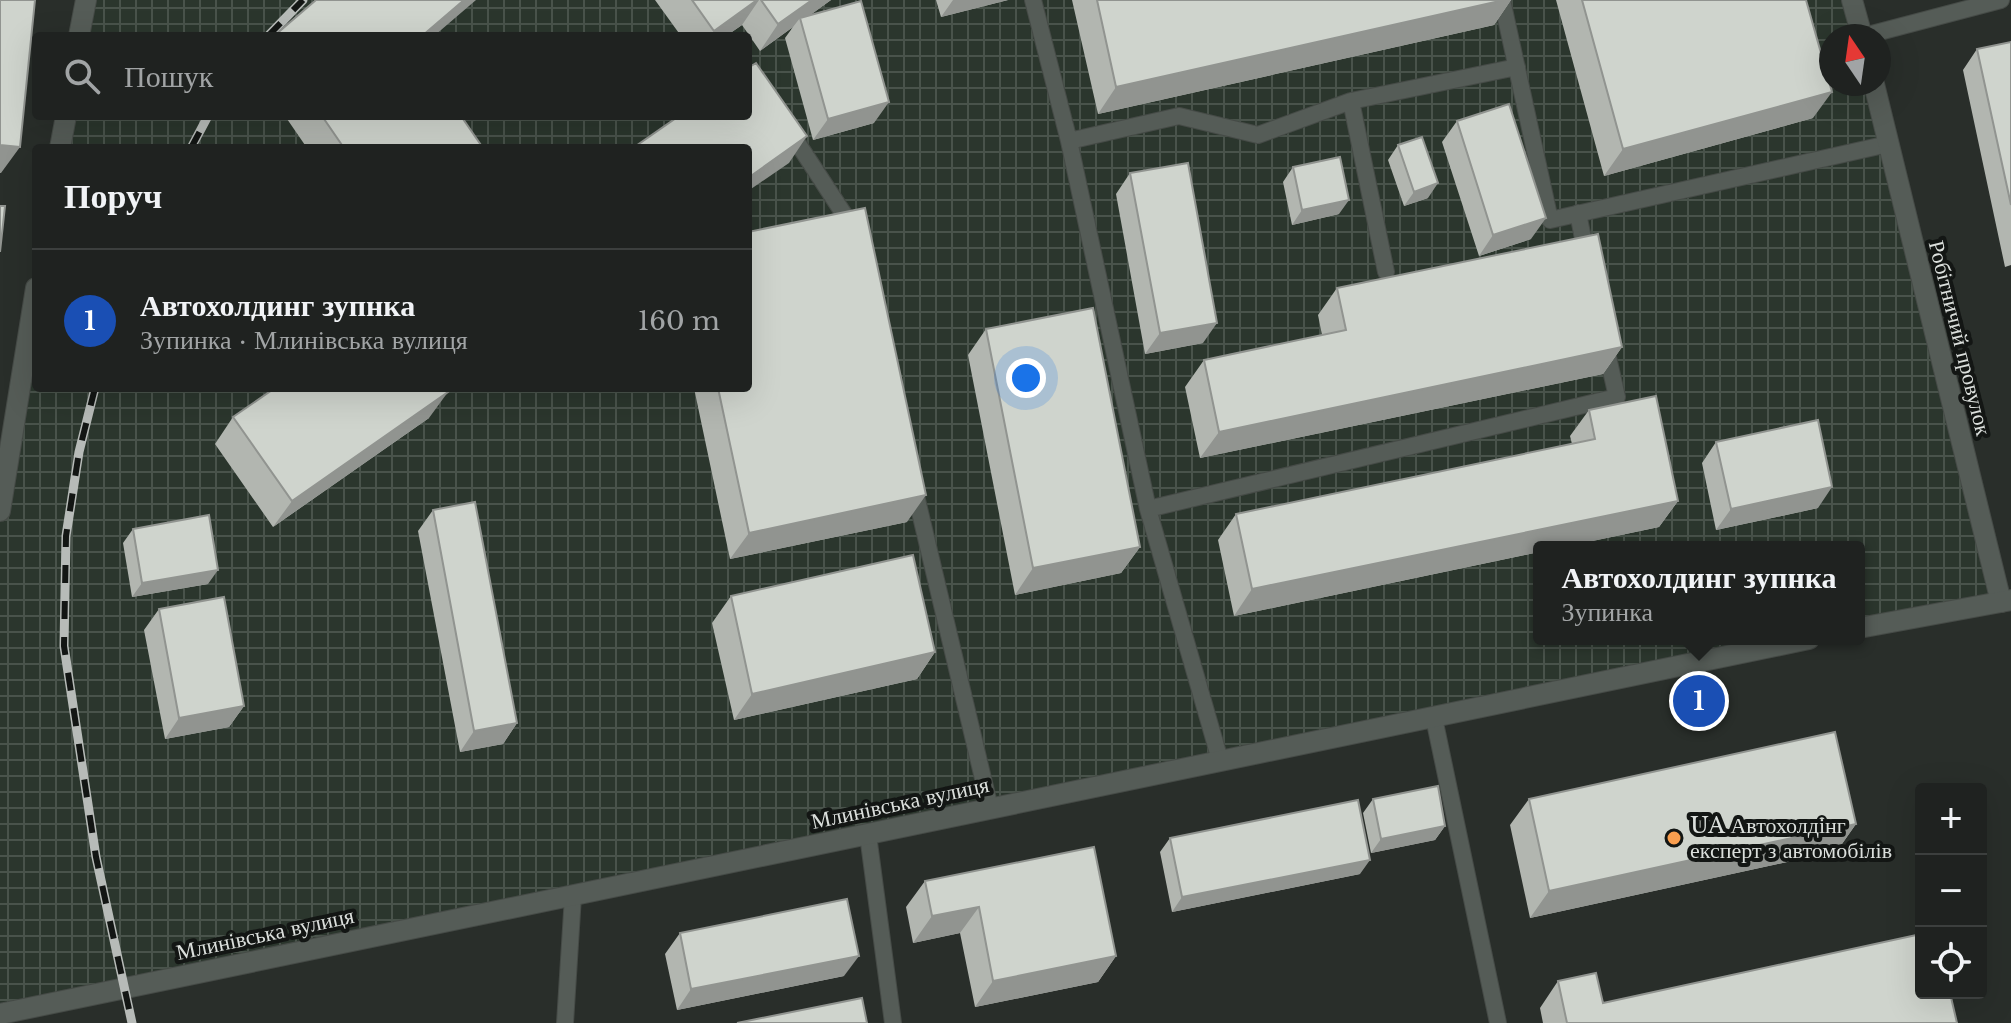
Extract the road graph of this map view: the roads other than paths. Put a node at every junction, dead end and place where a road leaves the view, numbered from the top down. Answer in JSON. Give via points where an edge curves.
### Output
{"nodes":[{"id":1,"x":86,"y":0,"type":"edge"},
{"id":2,"x":1033,"y":0,"type":"edge"},
{"id":3,"x":1502,"y":0,"type":"edge"},
{"id":4,"x":1852,"y":0,"type":"edge"},
{"id":5,"x":2001,"y":0,"type":"edge"},
{"id":6,"x":1859,"y":24,"type":"edge"},
{"id":7,"x":1891,"y":29,"type":"edge"},
{"id":8,"x":80,"y":32,"type":"edge"},
{"id":9,"x":1517,"y":67,"type":"junction"},
{"id":10,"x":1877,"y":96,"type":"edge"},
{"id":11,"x":1351,"y":101,"type":"junction"},
{"id":12,"x":777,"y":112,"type":"edge"},
{"id":13,"x":65,"y":120,"type":"edge"},
{"id":14,"x":1069,"y":141,"type":"junction"},
{"id":15,"x":61,"y":144,"type":"edge"},
{"id":16,"x":1888,"y":144,"type":"junction"},
{"id":17,"x":1578,"y":213,"type":"junction"},
{"id":18,"x":865,"y":245,"type":"edge"},
{"id":19,"x":1386,"y":272,"type":"dead end"},
{"id":20,"x":1591,"y":275,"type":"edge"},
{"id":21,"x":32,"y":307,"type":"edge"},
{"id":22,"x":1600,"y":321,"type":"edge"},
{"id":23,"x":5,"y":435,"type":"edge"},
{"id":24,"x":911,"y":472,"type":"edge"},
{"id":25,"x":1148,"y":509,"type":"junction"},
{"id":26,"x":0,"y":511,"type":"edge"},
{"id":27,"x":2006,"y":601,"type":"edge"},
{"id":28,"x":1865,"y":627,"type":"edge"},
{"id":29,"x":1781,"y":645,"type":"edge"},
{"id":30,"x":1434,"y":718,"type":"junction"},
{"id":31,"x":1220,"y":760,"type":"junction"},
{"id":32,"x":990,"y":808,"type":"junction"},
{"id":33,"x":868,"y":835,"type":"junction"},
{"id":34,"x":573,"y":896,"type":"junction"},
{"id":35,"x":0,"y":1014,"type":"edge"},
{"id":36,"x":565,"y":1023,"type":"edge"},
{"id":37,"x":893,"y":1023,"type":"edge"},
{"id":38,"x":1498,"y":1023,"type":"edge"}],
"edges":[{"from":1,"to":8,"type":"main road"},
{"from":2,"to":14,"type":"lane"},
{"from":3,"to":9,"type":"lane"},
{"from":4,"to":6,"type":"main road"},
{"from":5,"to":7,"type":"lane"},
{"from":9,"to":11,"type":"lane"},
{"from":9,"to":17,"type":"lane","via":[[1550,220]]},
{"from":10,"to":16,"type":"main road","name":"Робітничий провулок"},
{"from":11,"to":14,"type":"lane","via":[[1258,135],[1179,116]]},
{"from":11,"to":19,"type":"lane"},
{"from":12,"to":18,"type":"lane"},
{"from":13,"to":15,"type":"main road"},
{"from":14,"to":25,"type":"lane"},
{"from":16,"to":17,"type":"lane"},
{"from":16,"to":27,"type":"main road","name":"Робітничий провулок"},
{"from":17,"to":20,"type":"lane"},
{"from":21,"to":23,"type":"main road"},
{"from":22,"to":25,"type":"lane","via":[[1617,397]]},
{"from":23,"to":26,"type":"main road"},
{"from":24,"to":32,"type":"lane"},
{"from":25,"to":31,"type":"lane"},
{"from":27,"to":28,"type":"main road"},
{"from":29,"to":30,"type":"main road","name":"Млинівська вулиця"},
{"from":30,"to":31,"type":"main road","name":"Млинівська вулиця"},
{"from":30,"to":38,"type":"lane"},
{"from":31,"to":32,"type":"main road","name":"Млинівська вулиця"},
{"from":32,"to":33,"type":"main road","name":"Млинівська вулиця"},
{"from":33,"to":34,"type":"main road","name":"Млинівська вулиця"},
{"from":33,"to":37,"type":"lane"},
{"from":34,"to":35,"type":"main road","name":"Млинівська вулиця"},
{"from":34,"to":36,"type":"lane"}]}
